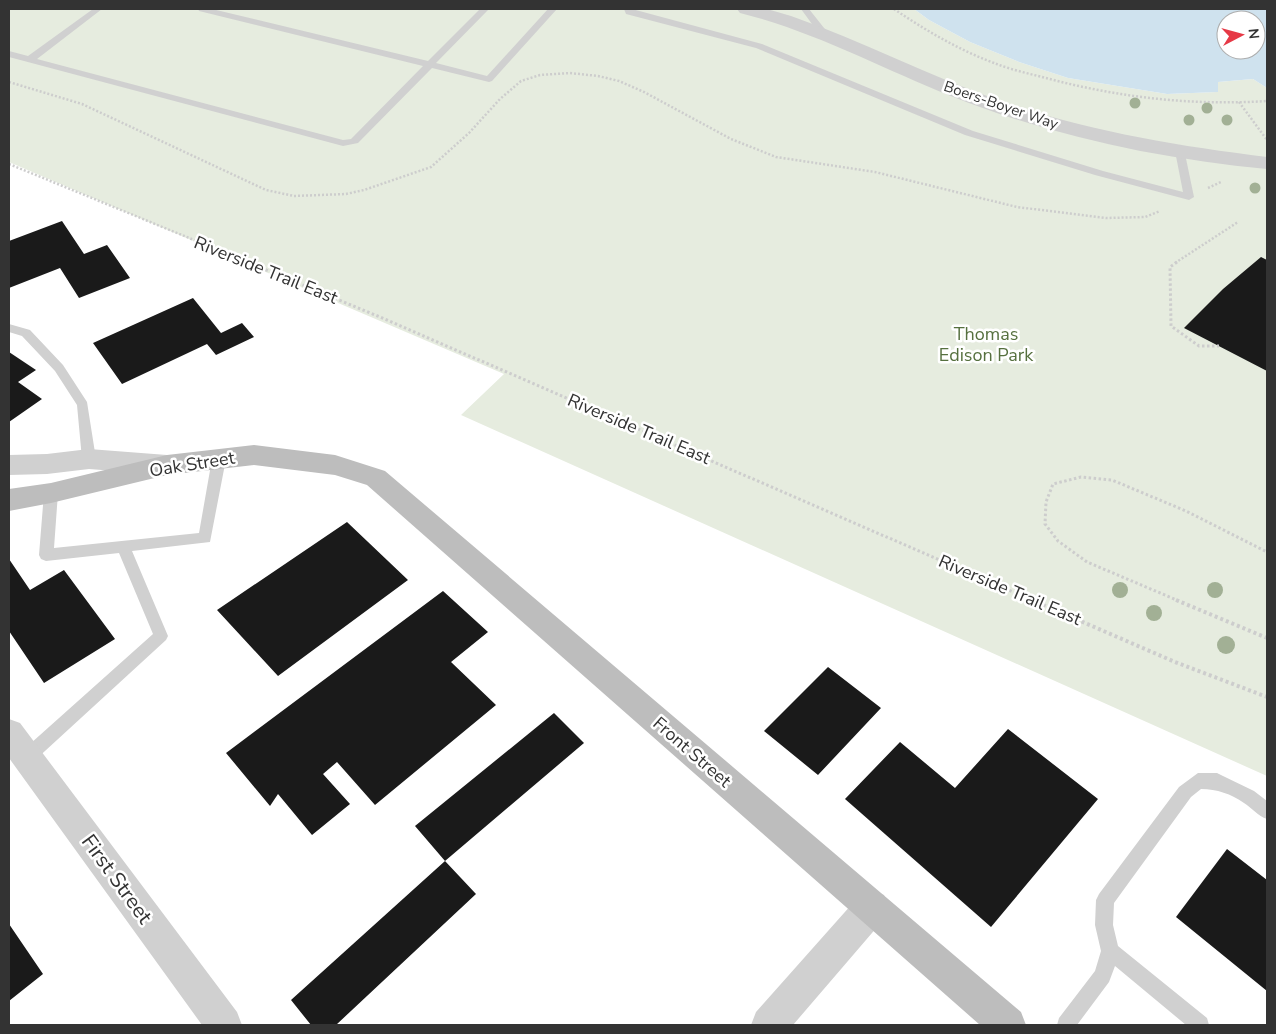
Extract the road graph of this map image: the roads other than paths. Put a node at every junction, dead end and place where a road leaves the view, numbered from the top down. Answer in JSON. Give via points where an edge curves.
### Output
{"nodes":[{"id":1,"x":98,"y":9,"type":"edge"},
{"id":2,"x":202,"y":9,"type":"edge"},
{"id":3,"x":485,"y":9,"type":"edge"},
{"id":4,"x":553,"y":9,"type":"edge"},
{"id":5,"x":628,"y":9,"type":"edge"},
{"id":6,"x":746,"y":9,"type":"edge"},
{"id":7,"x":805,"y":9,"type":"edge"},
{"id":8,"x":823,"y":33,"type":"junction"},
{"id":9,"x":9,"y":54,"type":"edge"},
{"id":10,"x":30,"y":60,"type":"junction"},
{"id":11,"x":430,"y":64,"type":"junction"},
{"id":12,"x":1180,"y":151,"type":"junction"},
{"id":13,"x":1267,"y":163,"type":"edge"},
{"id":14,"x":9,"y":328,"type":"edge"},
{"id":15,"x":89,"y":459,"type":"junction"},
{"id":16,"x":219,"y":459,"type":"junction"},
{"id":17,"x":9,"y":465,"type":"edge"},
{"id":18,"x":167,"y":465,"type":"junction"},
{"id":19,"x":376,"y":478,"type":"joint"},
{"id":20,"x":51,"y":493,"type":"junction"},
{"id":21,"x":9,"y":500,"type":"edge"},
{"id":22,"x":123,"y":546,"type":"junction"},
{"id":23,"x":18,"y":745,"type":"edge"},
{"id":24,"x":1267,"y":811,"type":"edge"},
{"id":25,"x":872,"y":907,"type":"junction"},
{"id":26,"x":1110,"y":951,"type":"junction"},
{"id":27,"x":224,"y":1025,"type":"edge"},
{"id":28,"x":769,"y":1025,"type":"edge"},
{"id":29,"x":1008,"y":1025,"type":"edge"},
{"id":30,"x":1066,"y":1025,"type":"edge"},
{"id":31,"x":1200,"y":1025,"type":"edge"}],
"edges":[{"from":1,"to":10,"type":"lane"},
{"from":2,"to":11,"type":"lane"},
{"from":3,"to":11,"type":"lane"},
{"from":4,"to":11,"type":"lane","via":[[490,79]]},
{"from":5,"to":12,"type":"lane","via":[[652,19],[759,46],[969,133],[1189,198]]},
{"from":6,"to":8,"type":"street","name":"Boers-Boyer Way"},
{"from":7,"to":8,"type":"lane"},
{"from":8,"to":12,"type":"street","name":"Boers-Boyer Way","via":[[958,92],[1031,118]]},
{"from":9,"to":10,"type":"lane"},
{"from":10,"to":11,"type":"lane","via":[[343,143],[354,141]]},
{"from":12,"to":13,"type":"street","name":"Boers-Boyer Way"},
{"from":14,"to":15,"type":"lane","via":[[26,332],[59,368],[83,405]]},
{"from":15,"to":17,"type":"street"},
{"from":15,"to":18,"type":"street"},
{"from":16,"to":18,"type":"main road","name":"Oak Street"},
{"from":16,"to":19,"type":"main road","name":"Oak Street","via":[[254,454],[335,465]]},
{"from":16,"to":22,"type":"lane","via":[[205,538]]},
{"from":18,"to":20,"type":"main road","name":"Oak Street"},
{"from":19,"to":25,"type":"main road","name":"Front Street"},
{"from":20,"to":21,"type":"main road","name":"Oak Street"},
{"from":20,"to":22,"type":"lane","via":[[46,555]]},
{"from":22,"to":23,"type":"lane","via":[[161,636]]},
{"from":23,"to":27,"type":"street","name":"First Street"},
{"from":24,"to":26,"type":"lane","via":[[1248,796],[1217,781],[1198,781],[1184,792],[1105,900],[1104,925]]},
{"from":25,"to":28,"type":"street"},
{"from":25,"to":29,"type":"main road","name":"Front Street"},
{"from":26,"to":30,"type":"lane","via":[[1103,976]]},
{"from":26,"to":31,"type":"lane"}]}
